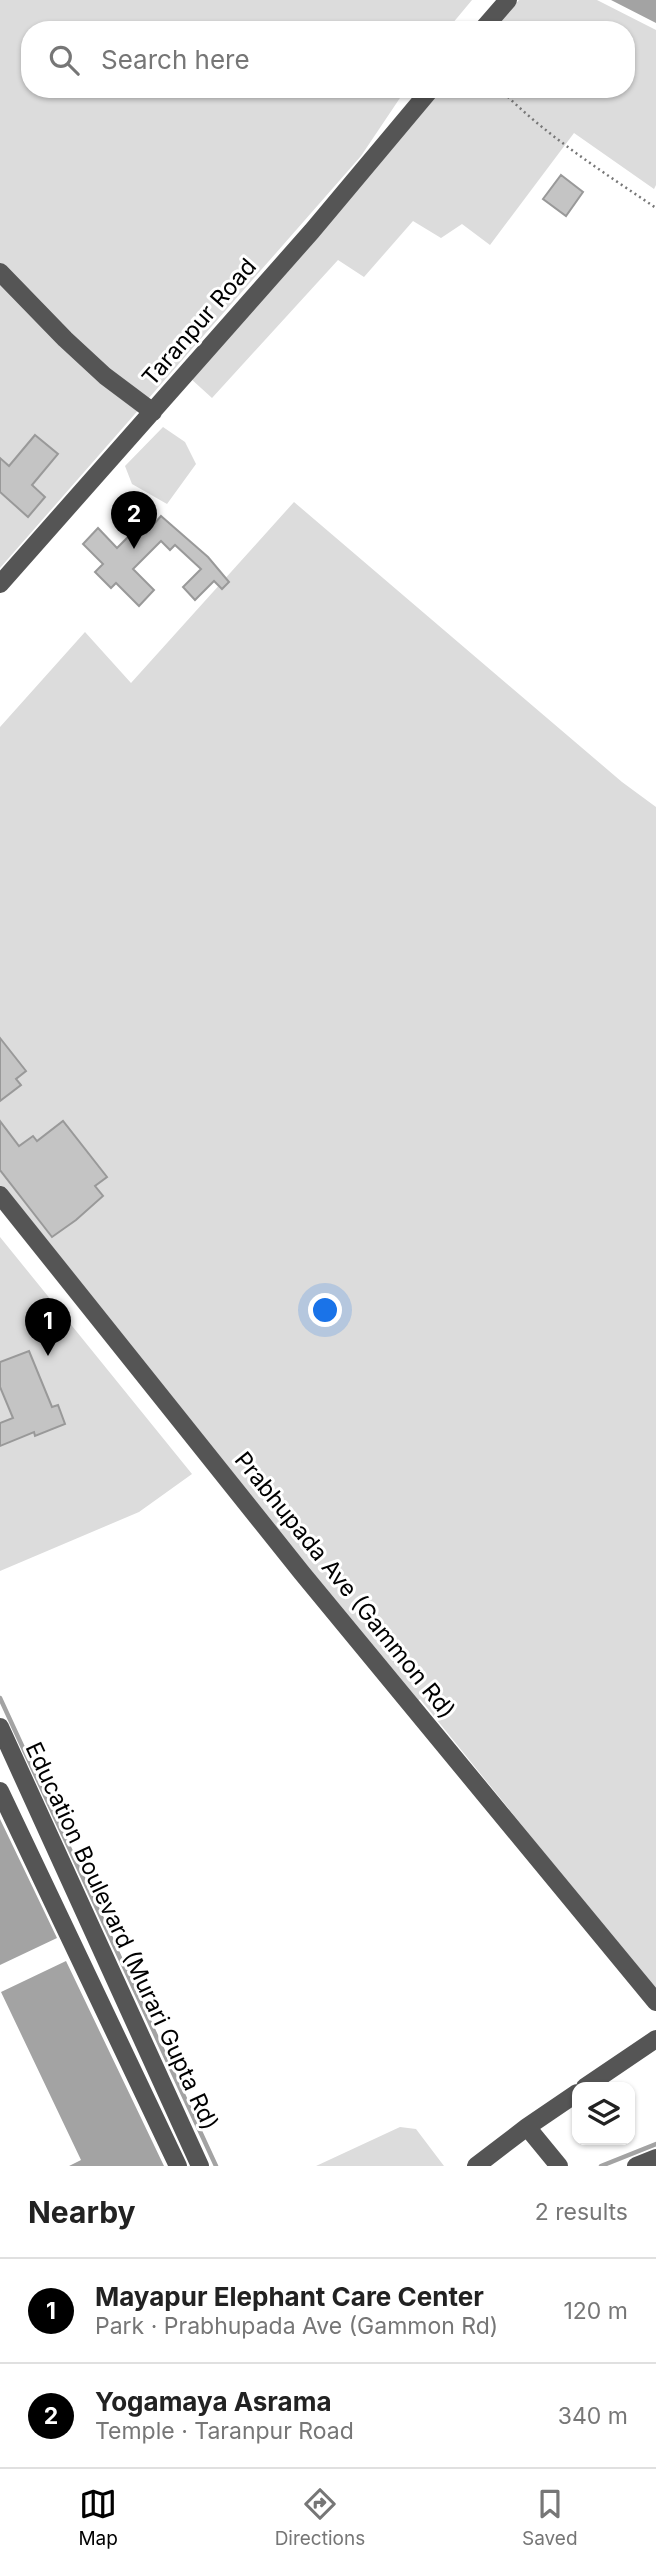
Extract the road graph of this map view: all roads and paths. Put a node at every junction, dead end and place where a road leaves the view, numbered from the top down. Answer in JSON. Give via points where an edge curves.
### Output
{"nodes":[{"id":1,"x":508,"y":0,"type":"edge"},
{"id":2,"x":490,"y":21,"type":"edge"},
{"id":3,"x":423,"y":98,"type":"edge"},
{"id":4,"x":508,"y":98,"type":"edge"},
{"id":5,"x":656,"y":208,"type":"edge"},
{"id":6,"x":0,"y":272,"type":"edge"},
{"id":7,"x":153,"y":412,"type":"junction"},
{"id":8,"x":0,"y":584,"type":"edge"},
{"id":9,"x":0,"y":1195,"type":"edge"},
{"id":10,"x":0,"y":1727,"type":"edge"},
{"id":11,"x":0,"y":1791,"type":"edge"},
{"id":12,"x":656,"y":2002,"type":"edge"},
{"id":13,"x":656,"y":2039,"type":"edge"},
{"id":14,"x":592,"y":2082,"type":"edge"},
{"id":15,"x":572,"y":2096,"type":"edge"},
{"id":16,"x":527,"y":2127,"type":"junction"},
{"id":17,"x":656,"y":2158,"type":"edge"},
{"id":18,"x":178,"y":2166,"type":"edge"},
{"id":19,"x":200,"y":2166,"type":"edge"},
{"id":20,"x":476,"y":2166,"type":"edge"},
{"id":21,"x":559,"y":2166,"type":"edge"},
{"id":22,"x":636,"y":2166,"type":"edge"}],
"edges":[{"from":1,"to":2,"type":"street"},
{"from":3,"to":7,"type":"street","name":"Taranpur Road"},
{"from":4,"to":5,"type":"path","via":[[595,167]]},
{"from":6,"to":7,"type":"street","via":[[95,366]]},
{"from":7,"to":8,"type":"street","name":"Taranpur Road"},
{"from":9,"to":12,"type":"street","name":"Prabhupada Ave (Gammon Rd)","via":[[302,1573]]},
{"from":10,"to":19,"type":"street","name":"Education Boulevard (Murari Gupta Rd)"},
{"from":11,"to":18,"type":"street"},
{"from":13,"to":14,"type":"street"},
{"from":15,"to":16,"type":"street"},
{"from":16,"to":20,"type":"street"},
{"from":16,"to":21,"type":"street"},
{"from":17,"to":22,"type":"street"}]}
